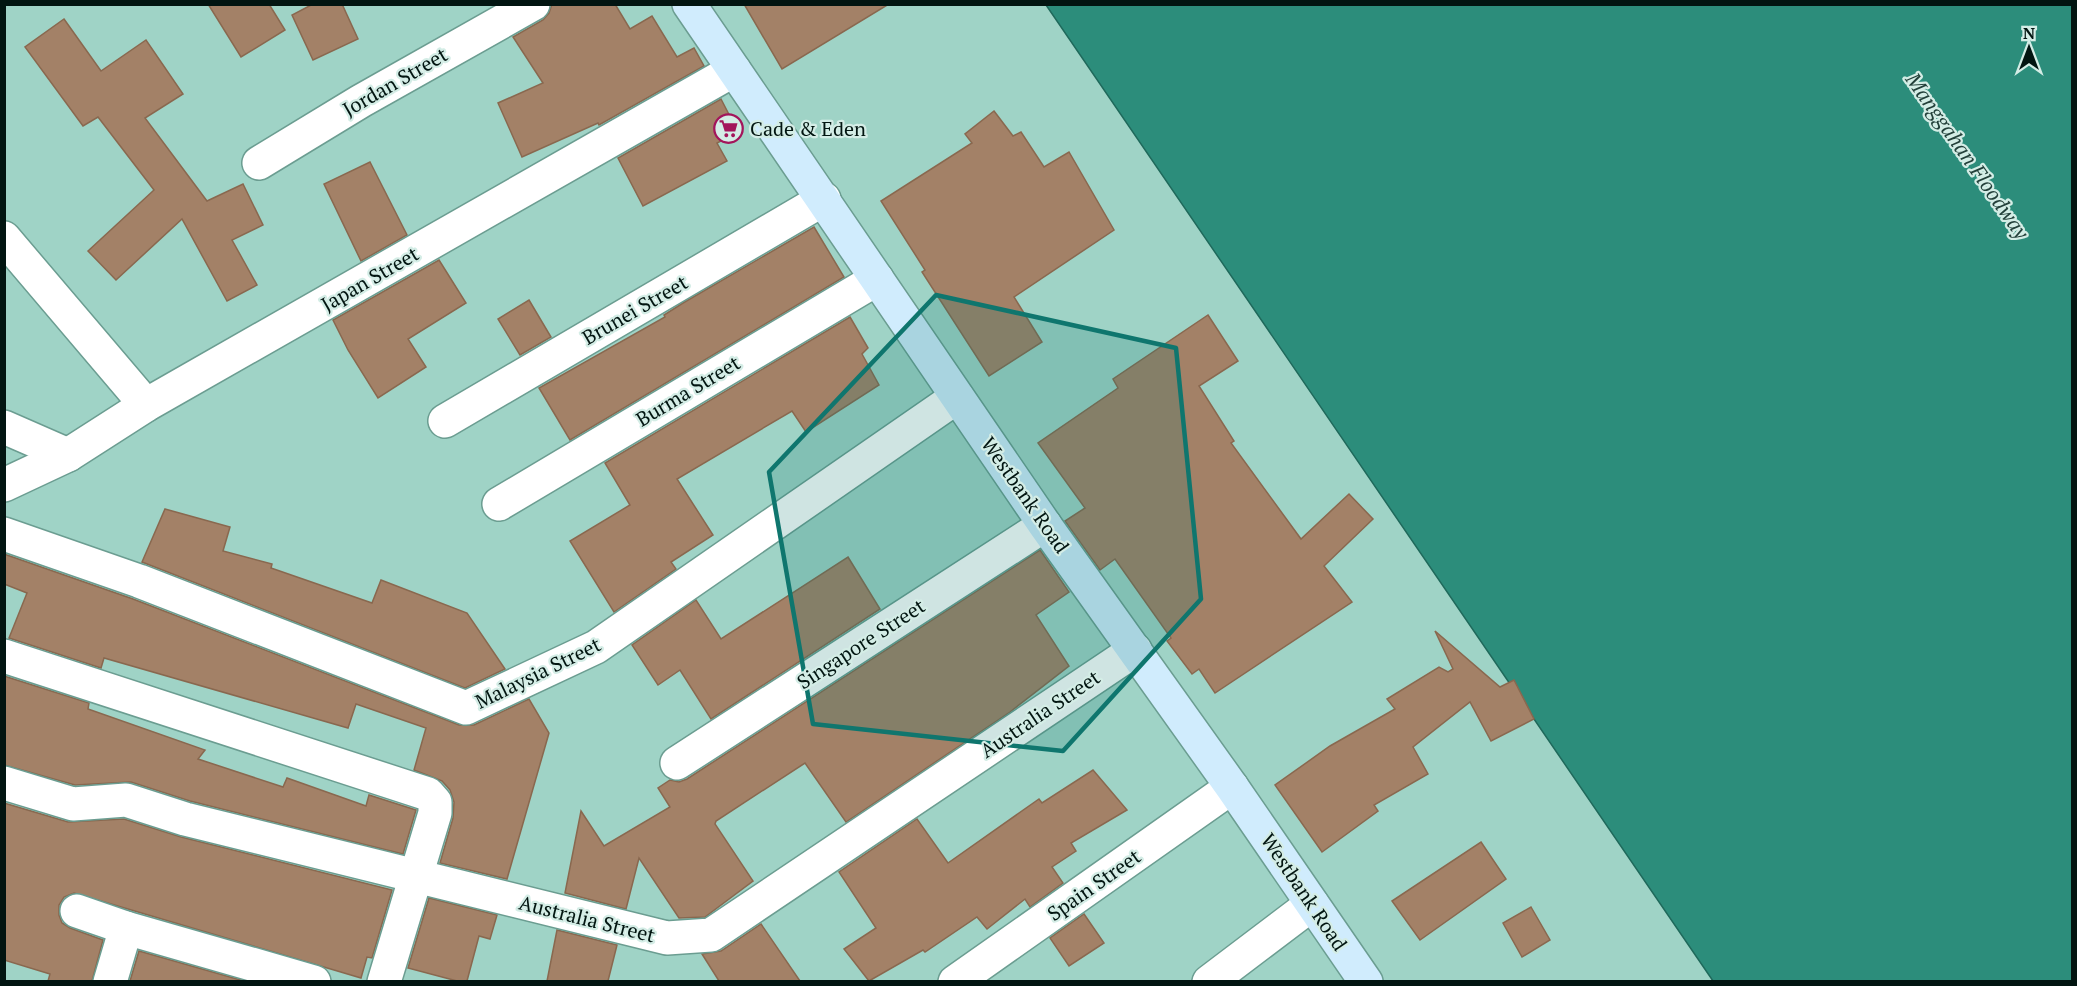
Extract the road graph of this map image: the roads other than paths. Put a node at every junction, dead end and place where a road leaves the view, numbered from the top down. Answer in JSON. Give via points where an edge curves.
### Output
{"nodes":[{"id":1,"x":533,"y":4,"type":"edge"},
{"id":2,"x":689,"y":4,"type":"edge"},
{"id":3,"x":734,"y":70,"type":"junction"},
{"id":4,"x":259,"y":163,"type":"dead end"},
{"id":5,"x":824,"y":199,"type":"junction"},
{"id":6,"x":4,"y":238,"type":"edge"},
{"id":7,"x":877,"y":279,"type":"junction"},
{"id":8,"x":957,"y":397,"type":"junction"},
{"id":9,"x":146,"y":405,"type":"junction"},
{"id":10,"x":445,"y":421,"type":"dead end"},
{"id":11,"x":4,"y":427,"type":"edge"},
{"id":12,"x":68,"y":455,"type":"junction"},
{"id":13,"x":4,"y":484,"type":"edge"},
{"id":14,"x":499,"y":504,"type":"dead end"},
{"id":15,"x":1045,"y":525,"type":"junction"},
{"id":16,"x":4,"y":534,"type":"edge"},
{"id":17,"x":1136,"y":650,"type":"junction"},
{"id":18,"x":4,"y":656,"type":"edge"},
{"id":19,"x":677,"y":763,"type":"dead end"},
{"id":20,"x":4,"y":783,"type":"edge"},
{"id":21,"x":1232,"y":787,"type":"junction"},
{"id":22,"x":414,"y":878,"type":"junction"},
{"id":23,"x":1312,"y":904,"type":"junction"},
{"id":24,"x":77,"y":911,"type":"dead end"},
{"id":25,"x":126,"y":928,"type":"junction"},
{"id":26,"x":110,"y":981,"type":"edge"},
{"id":27,"x":314,"y":981,"type":"edge"},
{"id":28,"x":384,"y":981,"type":"edge"},
{"id":29,"x":955,"y":981,"type":"edge"},
{"id":30,"x":1209,"y":981,"type":"edge"},
{"id":31,"x":1366,"y":981,"type":"edge"}],
"edges":[{"from":1,"to":4,"type":"street","name":"Jordan Street"},
{"from":2,"to":3,"type":"street","name":"Westbank Road"},
{"from":3,"to":5,"type":"street","name":"Westbank Road"},
{"from":3,"to":9,"type":"street","name":"Japan Street"},
{"from":5,"to":7,"type":"street","name":"Westbank Road"},
{"from":5,"to":10,"type":"street","name":"Brunei Street"},
{"from":6,"to":9,"type":"street"},
{"from":7,"to":8,"type":"street","name":"Westbank Road"},
{"from":7,"to":14,"type":"street","name":"Burma Street"},
{"from":8,"to":15,"type":"street","name":"Westbank Road"},
{"from":8,"to":16,"type":"street","name":"Malaysia Street","via":[[596,647],[466,708],[139,581]]},
{"from":9,"to":12,"type":"street","name":"Japan Street"},
{"from":11,"to":12,"type":"street"},
{"from":12,"to":13,"type":"street","name":"Japan Street"},
{"from":15,"to":17,"type":"street","name":"Westbank Road"},
{"from":15,"to":19,"type":"street","name":"Singapore Street"},
{"from":17,"to":21,"type":"street","name":"Westbank Road"},
{"from":17,"to":22,"type":"street","name":"Australia Street","via":[[711,935],[667,938]]},
{"from":18,"to":22,"type":"street","via":[[428,794],[435,802],[435,813]]},
{"from":20,"to":22,"type":"street","name":"Australia Street","via":[[73,804],[126,800]]},
{"from":21,"to":23,"type":"street","name":"Westbank Road"},
{"from":21,"to":29,"type":"street","name":"Spain Street"},
{"from":22,"to":28,"type":"street"},
{"from":23,"to":30,"type":"street"},
{"from":23,"to":31,"type":"street","name":"Westbank Road"},
{"from":24,"to":25,"type":"street"},
{"from":25,"to":26,"type":"street"},
{"from":25,"to":27,"type":"street"}]}
